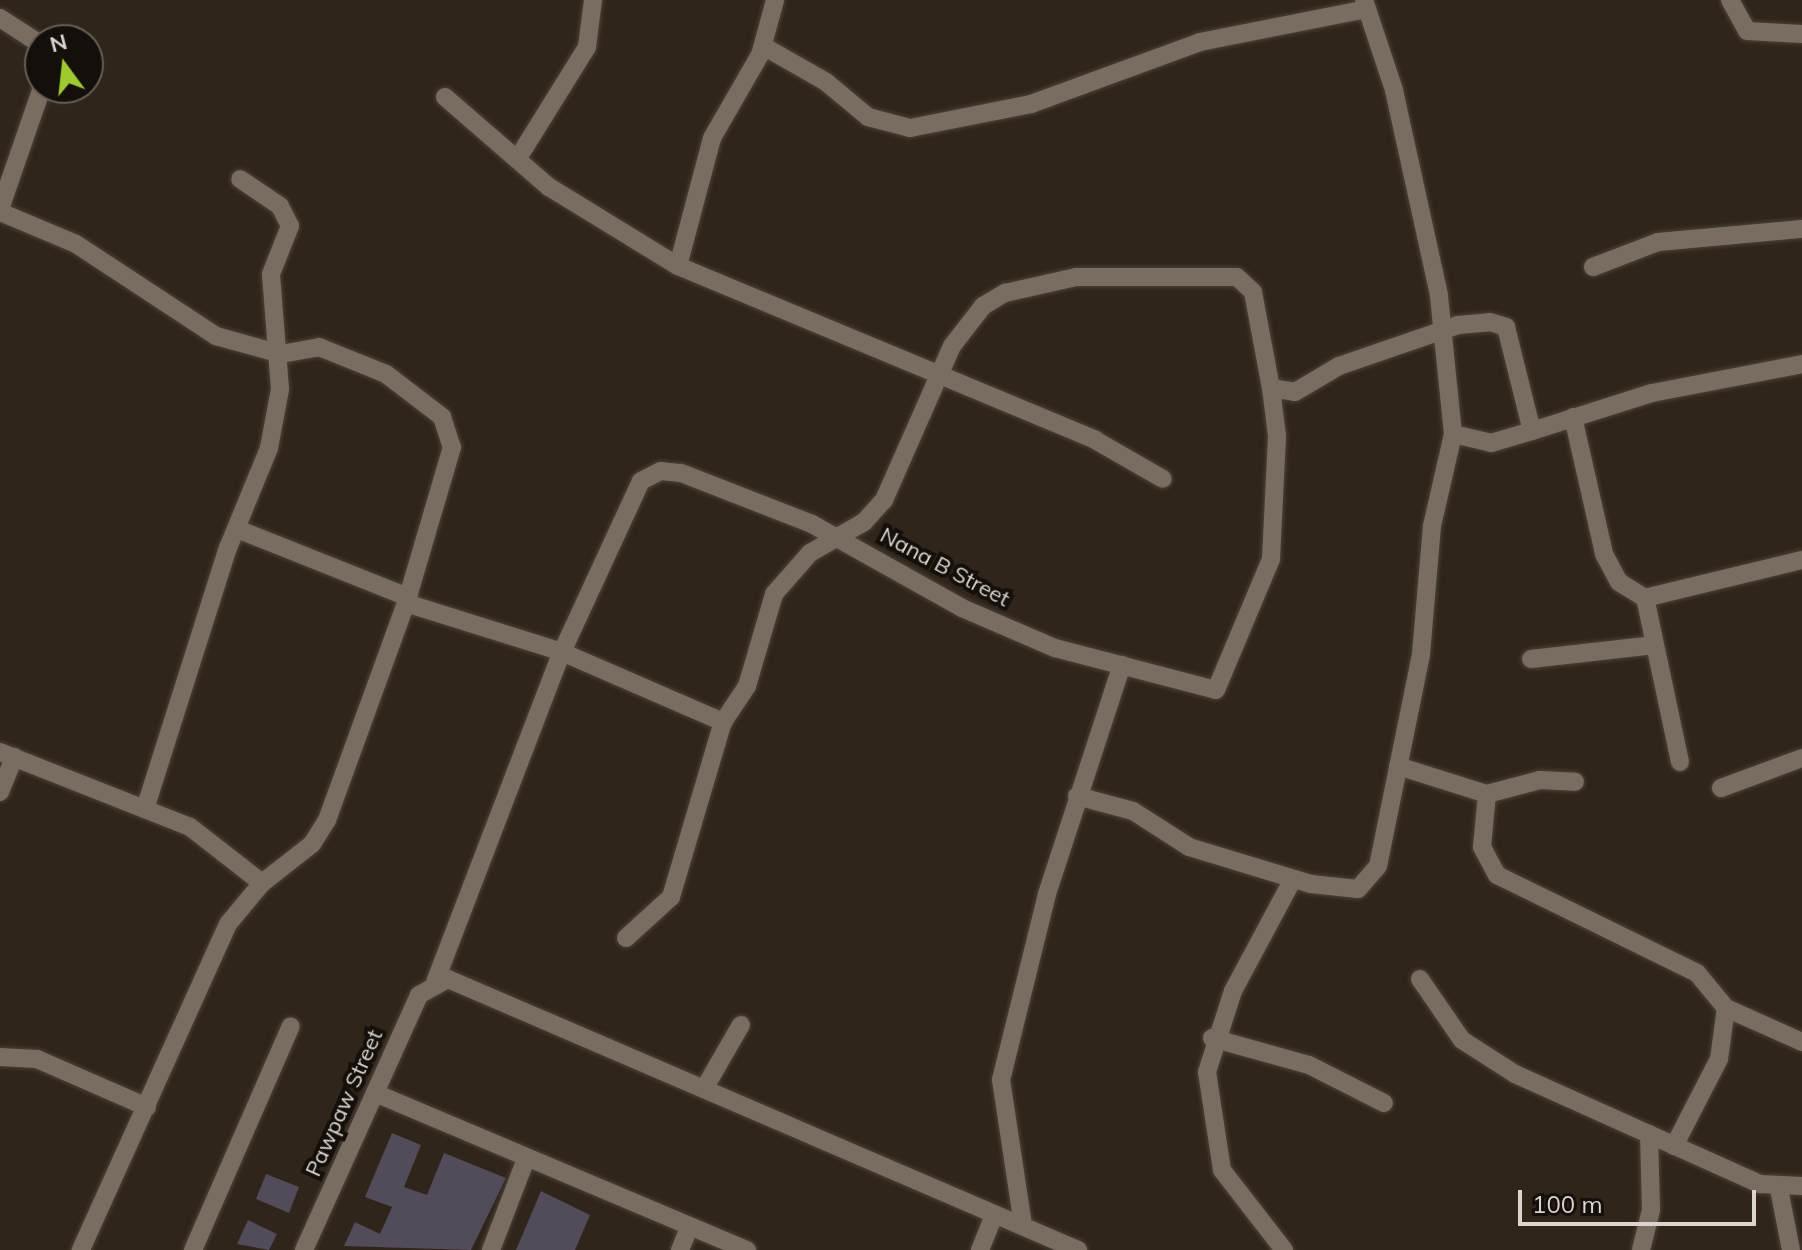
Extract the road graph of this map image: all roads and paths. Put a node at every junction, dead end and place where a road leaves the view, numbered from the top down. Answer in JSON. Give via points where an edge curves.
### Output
{"nodes":[{"id":1,"x":593,"y":0,"type":"edge"},
{"id":2,"x":775,"y":0,"type":"edge"},
{"id":3,"x":1730,"y":0,"type":"edge"},
{"id":4,"x":1366,"y":4,"type":"edge"},
{"id":5,"x":0,"y":18,"type":"edge"},
{"id":6,"x":24,"y":34,"type":"edge"},
{"id":7,"x":1802,"y":34,"type":"edge"},
{"id":8,"x":763,"y":46,"type":"junction"},
{"id":9,"x":445,"y":97,"type":"dead end"},
{"id":10,"x":36,"y":104,"type":"edge"},
{"id":11,"x":518,"y":158,"type":"junction"},
{"id":12,"x":240,"y":179,"type":"dead end"},
{"id":13,"x":0,"y":210,"type":"edge"},
{"id":14,"x":1802,"y":229,"type":"edge"},
{"id":15,"x":678,"y":266,"type":"junction"},
{"id":16,"x":1593,"y":267,"type":"dead end"},
{"id":17,"x":1445,"y":330,"type":"junction"},
{"id":18,"x":281,"y":354,"type":"junction"},
{"id":19,"x":1802,"y":364,"type":"edge"},
{"id":20,"x":936,"y":378,"type":"junction"},
{"id":21,"x":1271,"y":388,"type":"junction"},
{"id":22,"x":1573,"y":417,"type":"junction"},
{"id":23,"x":1532,"y":431,"type":"junction"},
{"id":24,"x":1453,"y":434,"type":"junction"},
{"id":25,"x":651,"y":474,"type":"joint"},
{"id":26,"x":1163,"y":479,"type":"dead end"},
{"id":27,"x":237,"y":529,"type":"junction"},
{"id":28,"x":834,"y":538,"type":"junction"},
{"id":29,"x":1802,"y":560,"type":"edge"},
{"id":30,"x":1645,"y":598,"type":"junction"},
{"id":31,"x":407,"y":600,"type":"junction"},
{"id":32,"x":1654,"y":645,"type":"junction"},
{"id":33,"x":562,"y":652,"type":"junction"},
{"id":34,"x":1531,"y":659,"type":"dead end"},
{"id":35,"x":1122,"y":665,"type":"junction"},
{"id":36,"x":723,"y":722,"type":"junction"},
{"id":37,"x":7,"y":755,"type":"edge"},
{"id":38,"x":1802,"y":758,"type":"edge"},
{"id":39,"x":1680,"y":762,"type":"dead end"},
{"id":40,"x":1398,"y":766,"type":"junction"},
{"id":41,"x":1575,"y":782,"type":"dead end"},
{"id":42,"x":1721,"y":788,"type":"dead end"},
{"id":43,"x":0,"y":792,"type":"edge"},
{"id":44,"x":1487,"y":794,"type":"junction"},
{"id":45,"x":1077,"y":796,"type":"junction"},
{"id":46,"x":145,"y":809,"type":"junction"},
{"id":47,"x":1293,"y":879,"type":"junction"},
{"id":48,"x":262,"y":883,"type":"junction"},
{"id":49,"x":626,"y":938,"type":"dead end"},
{"id":50,"x":1420,"y":979,"type":"dead end"},
{"id":51,"x":435,"y":982,"type":"junction"},
{"id":52,"x":1726,"y":1008,"type":"junction"},
{"id":53,"x":741,"y":1025,"type":"dead end"},
{"id":54,"x":291,"y":1026,"type":"dead end"},
{"id":55,"x":1212,"y":1038,"type":"junction"},
{"id":56,"x":1802,"y":1042,"type":"edge"},
{"id":57,"x":0,"y":1057,"type":"edge"},
{"id":58,"x":704,"y":1089,"type":"junction"},
{"id":59,"x":375,"y":1093,"type":"junction"},
{"id":60,"x":1384,"y":1103,"type":"dead end"},
{"id":61,"x":147,"y":1107,"type":"junction"},
{"id":62,"x":1649,"y":1134,"type":"junction"},
{"id":63,"x":1674,"y":1146,"type":"junction"},
{"id":64,"x":526,"y":1159,"type":"junction"},
{"id":65,"x":1802,"y":1186,"type":"edge"},
{"id":66,"x":1779,"y":1189,"type":"junction"},
{"id":67,"x":993,"y":1218,"type":"junction"},
{"id":68,"x":1023,"y":1225,"type":"junction"},
{"id":69,"x":688,"y":1230,"type":"junction"},
{"id":70,"x":81,"y":1250,"type":"edge"},
{"id":71,"x":193,"y":1250,"type":"edge"},
{"id":72,"x":304,"y":1250,"type":"edge"},
{"id":73,"x":491,"y":1250,"type":"edge"},
{"id":74,"x":680,"y":1250,"type":"edge"},
{"id":75,"x":747,"y":1250,"type":"edge"},
{"id":76,"x":980,"y":1250,"type":"edge"},
{"id":77,"x":1078,"y":1250,"type":"edge"},
{"id":78,"x":1284,"y":1250,"type":"edge"},
{"id":79,"x":1641,"y":1250,"type":"edge"},
{"id":80,"x":1791,"y":1250,"type":"edge"}],
"edges":[{"from":1,"to":11,"type":"street","via":[[587,47]]},
{"from":2,"to":8,"type":"street"},
{"from":3,"to":7,"type":"street","via":[[1747,31]]},
{"from":4,"to":8,"type":"street","via":[[1226,35],[1031,104],[910,128],[868,117],[826,82]]},
{"from":4,"to":17,"type":"street","via":[[1394,90]]},
{"from":5,"to":6,"type":"street"},
{"from":8,"to":15,"type":"street","via":[[712,138]]},
{"from":9,"to":11,"type":"street"},
{"from":10,"to":13,"type":"street"},
{"from":11,"to":15,"type":"street","via":[[549,187]]},
{"from":12,"to":18,"type":"street","via":[[288,218],[271,274]]},
{"from":13,"to":18,"type":"street","via":[[113,265],[216,336]]},
{"from":14,"to":16,"type":"street","via":[[1658,242]]},
{"from":15,"to":20,"type":"street"},
{"from":17,"to":21,"type":"street","via":[[1339,366],[1306,388]]},
{"from":17,"to":23,"type":"street","via":[[1506,327]]},
{"from":17,"to":24,"type":"street"},
{"from":18,"to":27,"type":"street","via":[[269,448]]},
{"from":18,"to":31,"type":"street","via":[[319,347],[346,355],[414,392],[447,425],[452,447]]},
{"from":19,"to":22,"type":"street"},
{"from":20,"to":21,"type":"street","via":[[967,323],[1005,293],[1076,277],[1205,275],[1237,277],[1253,292]]},
{"from":20,"to":26,"type":"street","via":[[1095,440]]},
{"from":20,"to":28,"type":"street","via":[[884,500]]},
{"from":21,"to":35,"type":"street","name":"Nana B Street","via":[[1277,436],[1271,559],[1221,686],[1208,691]]},
{"from":22,"to":23,"type":"street"},
{"from":22,"to":30,"type":"street","via":[[1604,554],[1619,582]]},
{"from":23,"to":24,"type":"street","via":[[1491,443]]},
{"from":24,"to":40,"type":"street"},
{"from":25,"to":28,"type":"street","name":"Nana B Street","via":[[681,473]]},
{"from":25,"to":33,"type":"street","name":"Pawpaw Street","via":[[632,492]]},
{"from":27,"to":31,"type":"street"},
{"from":27,"to":46,"type":"street"},
{"from":28,"to":35,"type":"street","name":"Nana B Street","via":[[962,608],[1055,648]]},
{"from":28,"to":36,"type":"street","via":[[774,594],[747,686]]},
{"from":29,"to":30,"type":"street"},
{"from":30,"to":32,"type":"street"},
{"from":31,"to":33,"type":"street"},
{"from":31,"to":48,"type":"street","via":[[327,820],[312,844]]},
{"from":32,"to":34,"type":"street"},
{"from":32,"to":39,"type":"street"},
{"from":33,"to":36,"type":"street"},
{"from":33,"to":51,"type":"street","name":"Pawpaw Street"},
{"from":35,"to":45,"type":"street"},
{"from":36,"to":49,"type":"street","via":[[671,897]]},
{"from":37,"to":43,"type":"street"},
{"from":37,"to":46,"type":"street"},
{"from":38,"to":42,"type":"street"},
{"from":40,"to":44,"type":"street"},
{"from":40,"to":47,"type":"street","via":[[1371,881],[1348,890]]},
{"from":41,"to":44,"type":"street","via":[[1540,780]]},
{"from":44,"to":52,"type":"street","via":[[1482,847],[1497,875],[1697,973]]},
{"from":45,"to":47,"type":"street","via":[[1133,811],[1189,847]]},
{"from":45,"to":68,"type":"street","via":[[1001,1080]]},
{"from":46,"to":48,"type":"street","via":[[220,844]]},
{"from":47,"to":55,"type":"street"},
{"from":48,"to":61,"type":"street","via":[[217,942]]},
{"from":50,"to":62,"type":"street","via":[[1462,1040],[1482,1054]]},
{"from":51,"to":58,"type":"street","via":[[460,982]]},
{"from":51,"to":59,"type":"street","name":"Pawpaw Street","via":[[419,995]]},
{"from":52,"to":56,"type":"street"},
{"from":52,"to":63,"type":"street","via":[[1719,1059]]},
{"from":53,"to":58,"type":"street"},
{"from":54,"to":71,"type":"street"},
{"from":55,"to":60,"type":"street","via":[[1309,1065]]},
{"from":55,"to":78,"type":"street","via":[[1207,1072],[1222,1170]]},
{"from":57,"to":61,"type":"street","via":[[37,1059]]},
{"from":58,"to":67,"type":"street"},
{"from":59,"to":64,"type":"street"},
{"from":59,"to":72,"type":"street","name":"Pawpaw Street"},
{"from":61,"to":70,"type":"street"},
{"from":62,"to":63,"type":"street"},
{"from":62,"to":79,"type":"street","via":[[1651,1210]]},
{"from":63,"to":66,"type":"street"},
{"from":64,"to":69,"type":"street"},
{"from":64,"to":73,"type":"street"},
{"from":65,"to":66,"type":"street"},
{"from":66,"to":80,"type":"street"},
{"from":67,"to":68,"type":"street"},
{"from":67,"to":76,"type":"street"},
{"from":68,"to":77,"type":"street"},
{"from":69,"to":74,"type":"street"},
{"from":69,"to":75,"type":"street"}]}
